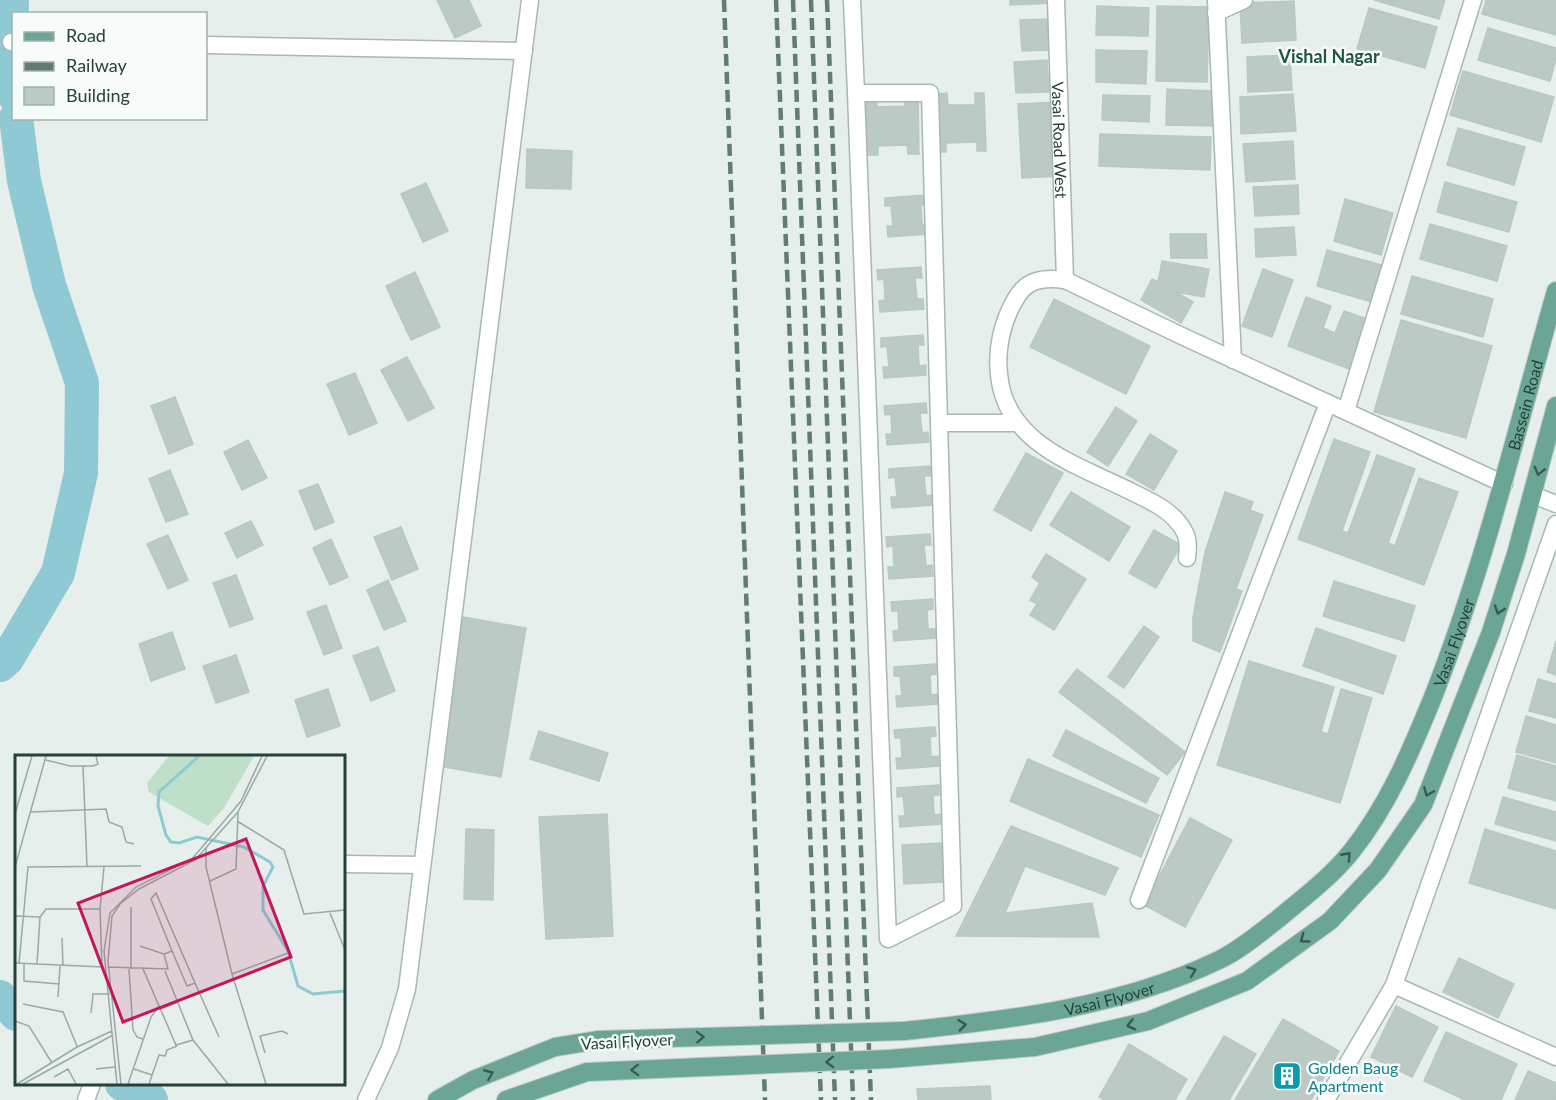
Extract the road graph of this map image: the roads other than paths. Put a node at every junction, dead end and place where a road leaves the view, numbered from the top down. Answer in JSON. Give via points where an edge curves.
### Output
{"nodes":[{"id":1,"x":530,"y":0,"type":"edge"},
{"id":2,"x":852,"y":0,"type":"edge"},
{"id":3,"x":1056,"y":0,"type":"edge"},
{"id":4,"x":1244,"y":0,"type":"edge"},
{"id":5,"x":1473,"y":0,"type":"edge"},
{"id":6,"x":1216,"y":6,"type":"edge"},
{"id":7,"x":207,"y":45,"type":"edge"},
{"id":8,"x":524,"y":51,"type":"junction"},
{"id":9,"x":856,"y":93,"type":"junction"},
{"id":10,"x":1065,"y":279,"type":"junction"},
{"id":11,"x":1556,"y":291,"type":"edge"},
{"id":12,"x":1233,"y":360,"type":"junction"},
{"id":13,"x":1329,"y":403,"type":"junction"},
{"id":14,"x":1556,"y":406,"type":"edge"},
{"id":15,"x":1346,"y":411,"type":"junction"},
{"id":16,"x":939,"y":423,"type":"junction"},
{"id":17,"x":1015,"y":423,"type":"junction"},
{"id":18,"x":1504,"y":484,"type":"junction"},
{"id":19,"x":1533,"y":495,"type":"junction"},
{"id":20,"x":1556,"y":504,"type":"edge"},
{"id":21,"x":1556,"y":524,"type":"edge"},
{"id":22,"x":1187,"y":558,"type":"dead end"},
{"id":23,"x":345,"y":864,"type":"edge"},
{"id":24,"x":422,"y":866,"type":"junction"},
{"id":25,"x":1139,"y":900,"type":"dead end"},
{"id":26,"x":1394,"y":985,"type":"junction"},
{"id":27,"x":1556,"y":1057,"type":"edge"},
{"id":28,"x":91,"y":1085,"type":"edge"},
{"id":29,"x":87,"y":1100,"type":"edge"},
{"id":30,"x":366,"y":1100,"type":"edge"},
{"id":31,"x":437,"y":1100,"type":"edge"},
{"id":32,"x":506,"y":1100,"type":"edge"},
{"id":33,"x":1326,"y":1100,"type":"edge"}],
"edges":[{"from":1,"to":8,"type":"street"},
{"from":2,"to":9,"type":"street"},
{"from":3,"to":10,"type":"street","name":"Vasai Road West"},
{"from":4,"to":6,"type":"street"},
{"from":5,"to":15,"type":"street"},
{"from":6,"to":12,"type":"street"},
{"from":7,"to":8,"type":"street"},
{"from":8,"to":24,"type":"street"},
{"from":9,"to":16,"type":"street","via":[[930,93]]},
{"from":9,"to":16,"type":"street","via":[[888,939],[953,906]]},
{"from":10,"to":12,"type":"street"},
{"from":10,"to":17,"type":"street","via":[[1045,277],[1029,283],[1015,298],[1007,318],[998,365],[1004,403]]},
{"from":11,"to":18,"type":"main road","name":"Bassein Road"},
{"from":12,"to":13,"type":"street"},
{"from":13,"to":15,"type":"street"},
{"from":13,"to":25,"type":"street"},
{"from":14,"to":19,"type":"main road","name":"Vasai Flyover","one_way":true},
{"from":15,"to":18,"type":"street"},
{"from":16,"to":17,"type":"street"},
{"from":17,"to":22,"type":"street","via":[[1036,443],[1162,507],[1184,530]]},
{"from":18,"to":19,"type":"main road"},
{"from":31,"to":18,"type":"main road","name":"Vasai Flyover","one_way":true,"bridge":true,"via":[[473,1080],[555,1047],[599,1040],[903,1031],[1016,1019],[1154,986],[1221,959],[1316,888],[1351,853],[1380,811],[1412,748],[1443,672]]},
{"from":19,"to":20,"type":"street"},
{"from":19,"to":32,"type":"main road","name":"Vasai Flyover","one_way":true,"bridge":true,"via":[[1491,632],[1423,805],[1378,870],[1330,921],[1246,981],[1148,1021],[1035,1047],[889,1059],[587,1072]]},
{"from":21,"to":26,"type":"street"},
{"from":23,"to":24,"type":"street"},
{"from":24,"to":30,"type":"street","via":[[407,989],[390,1048]]},
{"from":26,"to":27,"type":"street"},
{"from":26,"to":33,"type":"street"},
{"from":28,"to":29,"type":"street"}]}
